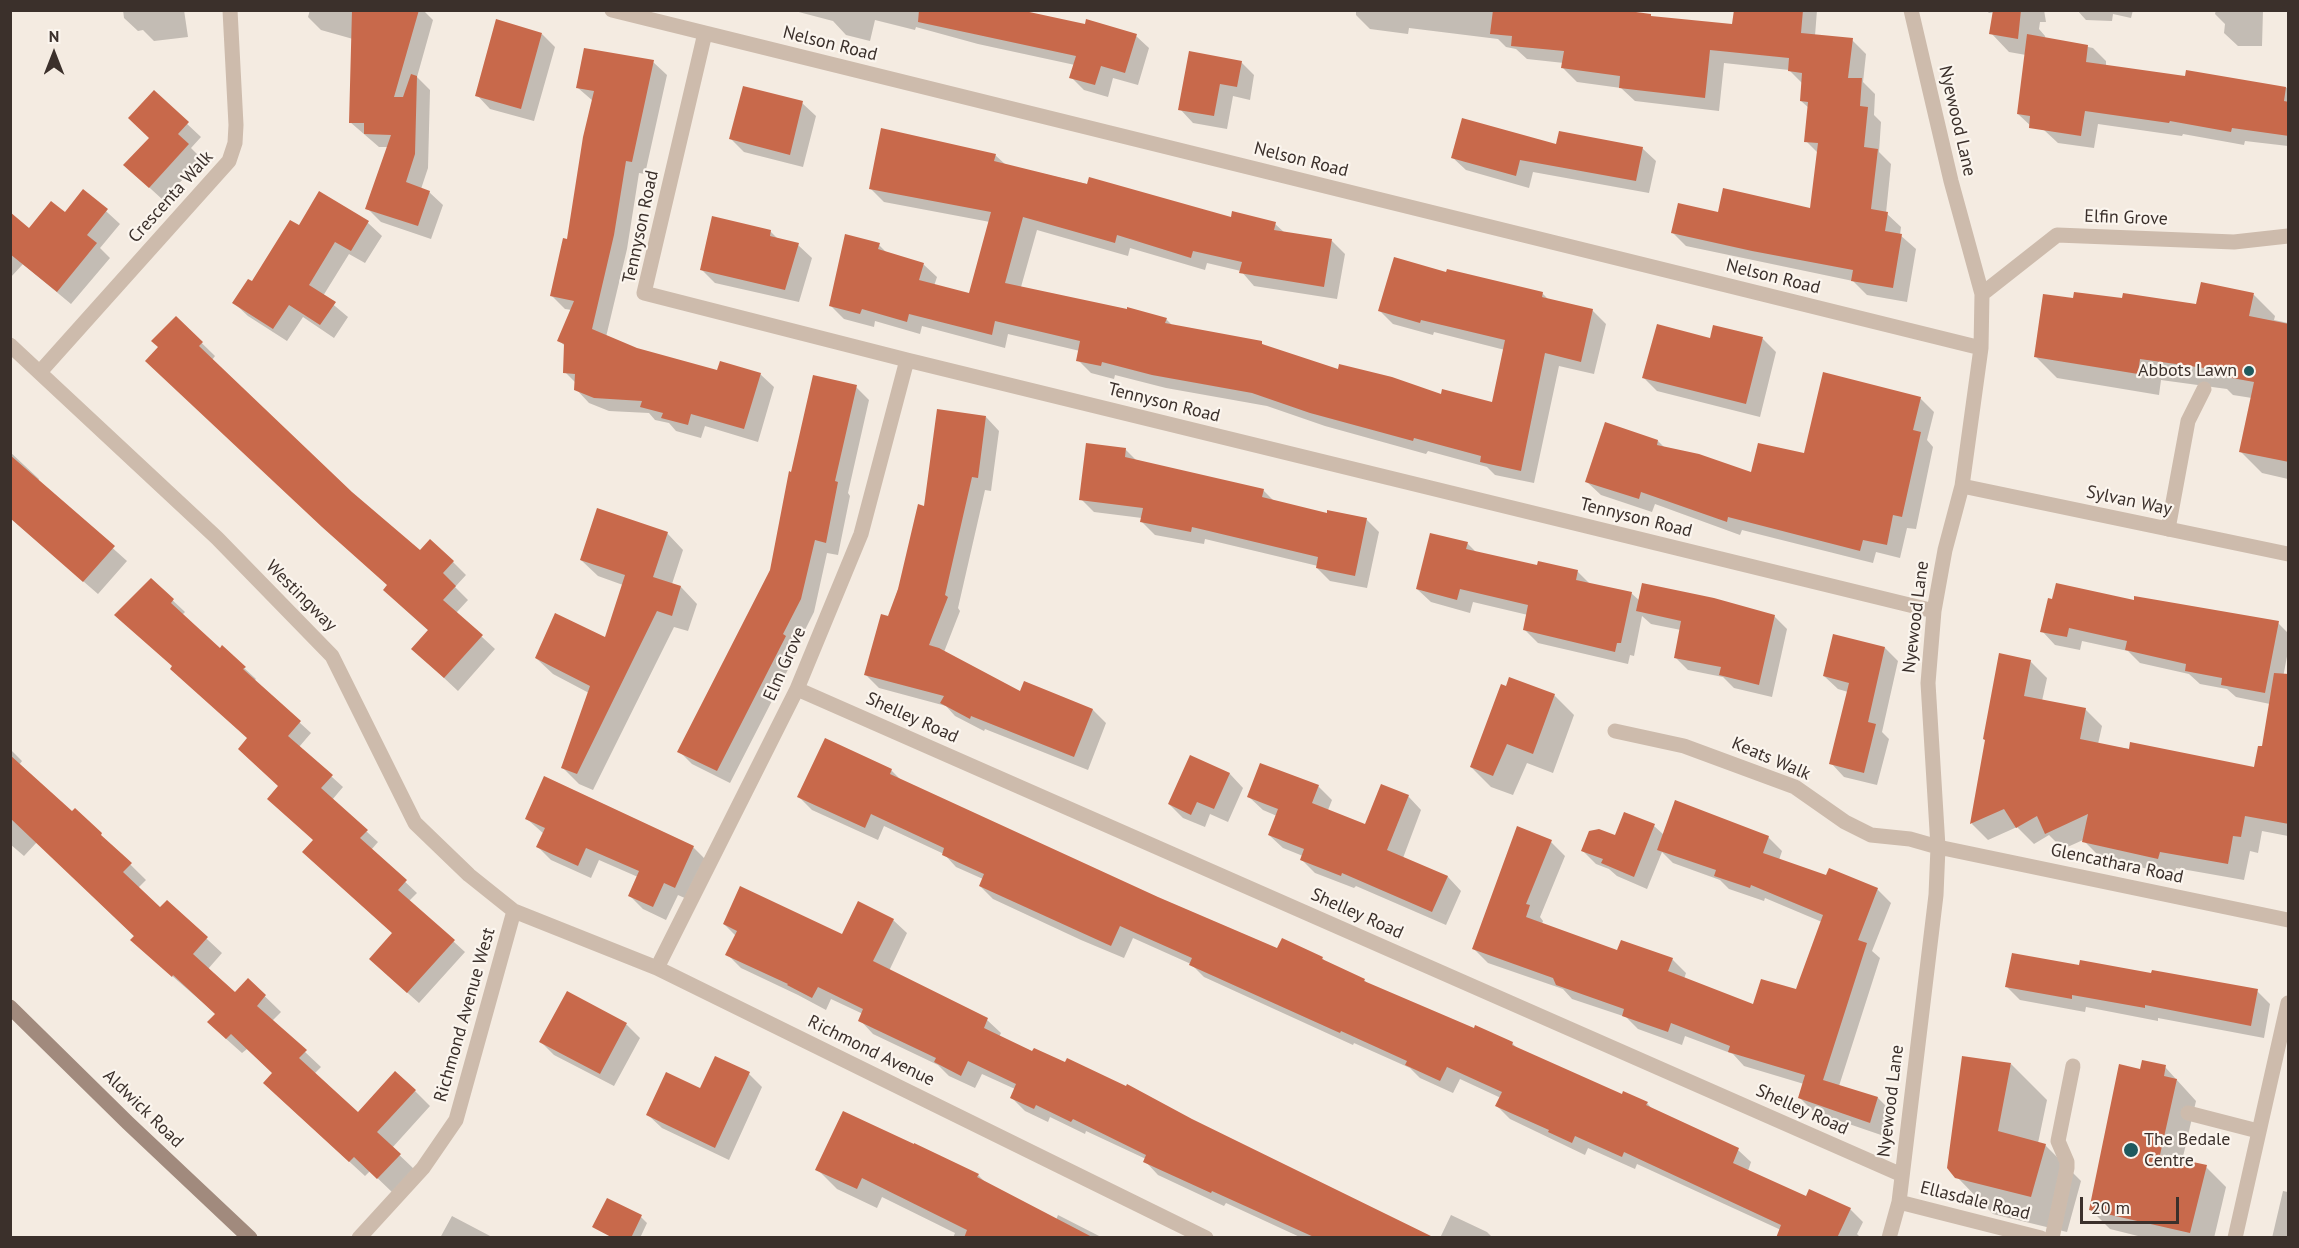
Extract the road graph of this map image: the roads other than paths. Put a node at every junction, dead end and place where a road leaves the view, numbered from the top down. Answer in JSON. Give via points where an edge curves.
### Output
{"nodes":[{"id":1,"x":230,"y":10,"type":"edge"},
{"id":2,"x":612,"y":10,"type":"edge"},
{"id":3,"x":1911,"y":10,"type":"edge"},
{"id":4,"x":705,"y":33,"type":"junction"},
{"id":5,"x":2289,"y":236,"type":"edge"},
{"id":6,"x":1982,"y":294,"type":"junction"},
{"id":7,"x":10,"y":345,"type":"edge"},
{"id":8,"x":1981,"y":348,"type":"junction"},
{"id":9,"x":907,"y":360,"type":"junction"},
{"id":10,"x":40,"y":372,"type":"junction"},
{"id":11,"x":2204,"y":389,"type":"dead end"},
{"id":12,"x":1962,"y":486,"type":"junction"},
{"id":13,"x":2168,"y":529,"type":"junction"},
{"id":14,"x":2289,"y":554,"type":"edge"},
{"id":15,"x":1934,"y":611,"type":"junction"},
{"id":16,"x":797,"y":689,"type":"junction"},
{"id":17,"x":1615,"y":731,"type":"dead end"},
{"id":18,"x":1938,"y":847,"type":"junction"},
{"id":19,"x":514,"y":911,"type":"junction"},
{"id":20,"x":2289,"y":920,"type":"edge"},
{"id":21,"x":657,"y":968,"type":"junction"},
{"id":22,"x":2289,"y":1003,"type":"edge"},
{"id":23,"x":10,"y":1007,"type":"edge"},
{"id":24,"x":2073,"y":1066,"type":"dead end"},
{"id":25,"x":2188,"y":1113,"type":"dead end"},
{"id":26,"x":2258,"y":1131,"type":"junction"},
{"id":27,"x":1902,"y":1175,"type":"junction"},
{"id":28,"x":1899,"y":1202,"type":"junction"},
{"id":29,"x":250,"y":1238,"type":"edge"},
{"id":30,"x":359,"y":1238,"type":"edge"},
{"id":31,"x":1206,"y":1238,"type":"edge"},
{"id":32,"x":1889,"y":1238,"type":"edge"},
{"id":33,"x":2041,"y":1238,"type":"edge"},
{"id":34,"x":2052,"y":1238,"type":"edge"},
{"id":35,"x":2235,"y":1238,"type":"edge"}],
"edges":[{"from":1,"to":10,"type":"street","name":"Crescenta Walk","via":[[236,124],[230,161]]},
{"from":2,"to":4,"type":"street","name":"Nelson Road"},
{"from":3,"to":6,"type":"street","name":"Nyewood Lane"},
{"from":4,"to":8,"type":"street","name":"Nelson Road"},
{"from":4,"to":9,"type":"street","name":"Tennyson Road","via":[[644,293]]},
{"from":5,"to":6,"type":"street","name":"Elfin Grove","via":[[2234,242],[2057,235]]},
{"from":6,"to":8,"type":"street","name":"Nyewood Lane"},
{"from":7,"to":10,"type":"street","name":"Westingway"},
{"from":8,"to":12,"type":"street","name":"Nyewood Lane"},
{"from":9,"to":15,"type":"street","name":"Tennyson Road"},
{"from":9,"to":16,"type":"street","name":"Elm Grove","via":[[861,534]]},
{"from":10,"to":19,"type":"street","name":"Westingway","via":[[217,538],[332,656],[415,823]]},
{"from":11,"to":13,"type":"street","via":[[2188,421]]},
{"from":12,"to":13,"type":"street","name":"Sylvan Way"},
{"from":12,"to":15,"type":"street","name":"Nyewood Lane"},
{"from":13,"to":14,"type":"street","name":"Sylvan Way"},
{"from":15,"to":18,"type":"street","name":"Nyewood Lane","via":[[1928,683]]},
{"from":16,"to":21,"type":"street","name":"Elm Grove"},
{"from":16,"to":27,"type":"street","name":"Shelley Road"},
{"from":17,"to":18,"type":"street","name":"Keats Walk","via":[[1684,746],[1795,787],[1871,835],[1911,838]]},
{"from":18,"to":20,"type":"street","name":"Glencathara Road"},
{"from":18,"to":27,"type":"street","name":"Nyewood Lane","via":[[1936,895]]},
{"from":19,"to":21,"type":"street","name":"Richmond Avenue"},
{"from":19,"to":30,"type":"street","name":"Richmond Avenue West","via":[[456,1120],[423,1168]]},
{"from":21,"to":31,"type":"street","name":"Richmond Avenue"},
{"from":22,"to":26,"type":"street"},
{"from":23,"to":29,"type":"main road","name":"Aldwick Road"},
{"from":24,"to":34,"type":"street","via":[[2058,1141],[2067,1161]]},
{"from":25,"to":26,"type":"street"},
{"from":26,"to":35,"type":"street"},
{"from":27,"to":28,"type":"street","name":"Nyewood Lane"},
{"from":28,"to":32,"type":"street","name":"Nyewood Lane"},
{"from":28,"to":33,"type":"street","name":"Ellasdale Road"}]}
